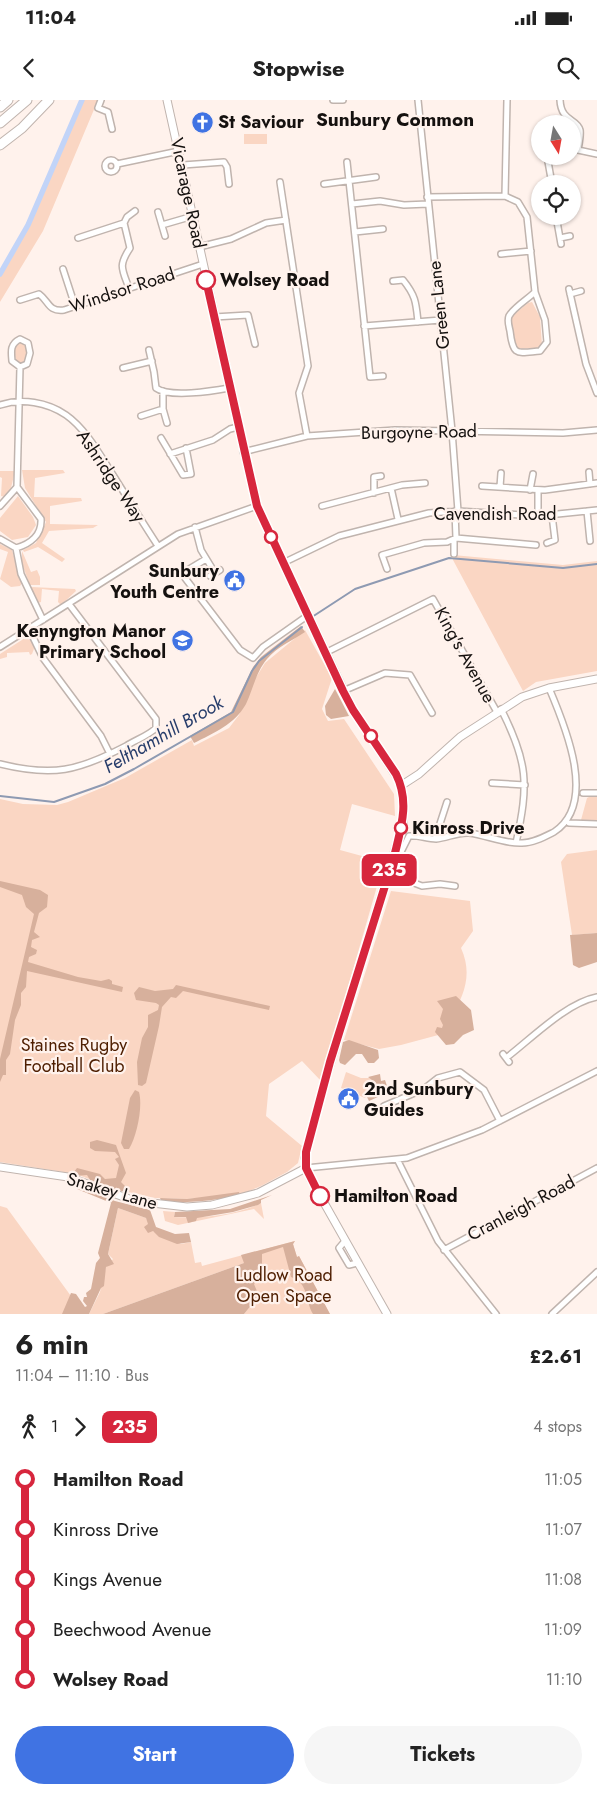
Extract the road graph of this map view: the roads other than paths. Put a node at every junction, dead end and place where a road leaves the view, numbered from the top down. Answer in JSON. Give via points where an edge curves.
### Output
{"nodes":[{"id":1,"x":8,"y":100,"type":"edge"},
{"id":2,"x":27,"y":100,"type":"edge"},
{"id":3,"x":49,"y":100,"type":"edge"},
{"id":4,"x":101,"y":100,"type":"edge"},
{"id":5,"x":167,"y":100,"type":"edge"},
{"id":6,"x":333,"y":100,"type":"edge"},
{"id":7,"x":343,"y":100,"type":"edge"},
{"id":8,"x":418,"y":100,"type":"edge"},
{"id":9,"x":507,"y":100,"type":"edge"},
{"id":10,"x":560,"y":100,"type":"edge"},
{"id":11,"x":0,"y":107,"type":"edge"},
{"id":12,"x":565,"y":115,"type":"edge"},
{"id":13,"x":0,"y":123,"type":"edge"},
{"id":14,"x":112,"y":129,"type":"dead end"},
{"id":15,"x":0,"y":146,"type":"edge"},
{"id":16,"x":179,"y":150,"type":"junction"},
{"id":17,"x":581,"y":151,"type":"edge"},
{"id":18,"x":597,"y":154,"type":"edge"},
{"id":19,"x":347,"y":162,"type":"dead end"},
{"id":20,"x":117,"y":164,"type":"dead end"},
{"id":21,"x":182,"y":165,"type":"junction"},
{"id":22,"x":376,"y":177,"type":"dead end"},
{"id":23,"x":348,"y":181,"type":"junction"},
{"id":24,"x":280,"y":182,"type":"dead end"},
{"id":25,"x":229,"y":184,"type":"dead end"},
{"id":26,"x":324,"y":184,"type":"dead end"},
{"id":27,"x":505,"y":196,"type":"junction"},
{"id":28,"x":427,"y":197,"type":"junction"},
{"id":29,"x":352,"y":204,"type":"junction"},
{"id":30,"x":428,"y":204,"type":"junction"},
{"id":31,"x":135,"y":210,"type":"dead end"},
{"id":32,"x":158,"y":212,"type":"dead end"},
{"id":33,"x":193,"y":216,"type":"junction"},
{"id":34,"x":286,"y":220,"type":"junction"},
{"id":35,"x":124,"y":223,"type":"junction"},
{"id":36,"x":162,"y":225,"type":"junction"},
{"id":37,"x":558,"y":225,"type":"edge"},
{"id":38,"x":383,"y":229,"type":"dead end"},
{"id":39,"x":355,"y":232,"type":"junction"},
{"id":40,"x":165,"y":236,"type":"dead end"},
{"id":41,"x":570,"y":236,"type":"dead end"},
{"id":42,"x":78,"y":238,"type":"dead end"},
{"id":43,"x":560,"y":238,"type":"junction"},
{"id":44,"x":561,"y":244,"type":"dead end"},
{"id":45,"x":199,"y":247,"type":"junction"},
{"id":46,"x":531,"y":251,"type":"junction"},
{"id":47,"x":501,"y":254,"type":"dead end"},
{"id":48,"x":203,"y":264,"type":"junction"},
{"id":49,"x":63,"y":269,"type":"dead end"},
{"id":50,"x":393,"y":281,"type":"dead end"},
{"id":51,"x":129,"y":288,"type":"junction"},
{"id":52,"x":581,"y":291,"type":"dead end"},
{"id":53,"x":535,"y":292,"type":"junction"},
{"id":54,"x":20,"y":300,"type":"dead end"},
{"id":55,"x":75,"y":306,"type":"junction"},
{"id":56,"x":214,"y":317,"type":"junction"},
{"id":57,"x":441,"y":320,"type":"junction"},
{"id":58,"x":418,"y":322,"type":"junction"},
{"id":59,"x":364,"y":326,"type":"junction"},
{"id":60,"x":255,"y":344,"type":"dead end"},
{"id":61,"x":149,"y":350,"type":"dead end"},
{"id":62,"x":152,"y":361,"type":"junction"},
{"id":63,"x":20,"y":367,"type":"junction"},
{"id":64,"x":123,"y":368,"type":"dead end"},
{"id":65,"x":383,"y":376,"type":"dead end"},
{"id":66,"x":229,"y":388,"type":"junction"},
{"id":67,"x":164,"y":391,"type":"junction"},
{"id":68,"x":597,"y":393,"type":"edge"},
{"id":69,"x":20,"y":401,"type":"junction"},
{"id":70,"x":0,"y":405,"type":"edge"},
{"id":71,"x":163,"y":409,"type":"junction"},
{"id":72,"x":141,"y":416,"type":"dead end"},
{"id":73,"x":167,"y":422,"type":"dead end"},
{"id":74,"x":238,"y":427,"type":"junction"},
{"id":75,"x":597,"y":430,"type":"edge"},
{"id":76,"x":452,"y":431,"type":"junction"},
{"id":77,"x":307,"y":436,"type":"junction"},
{"id":78,"x":161,"y":438,"type":"dead end"},
{"id":79,"x":186,"y":448,"type":"junction"},
{"id":80,"x":244,"y":452,"type":"junction"},
{"id":81,"x":170,"y":454,"type":"junction"},
{"id":82,"x":589,"y":472,"type":"dead end"},
{"id":83,"x":501,"y":473,"type":"dead end"},
{"id":84,"x":532,"y":474,"type":"dead end"},
{"id":85,"x":381,"y":476,"type":"dead end"},
{"id":86,"x":425,"y":483,"type":"dead end"},
{"id":87,"x":597,"y":483,"type":"edge"},
{"id":88,"x":590,"y":484,"type":"junction"},
{"id":89,"x":482,"y":486,"type":"dead end"},
{"id":90,"x":17,"y":487,"type":"junction"},
{"id":91,"x":500,"y":487,"type":"junction"},
{"id":92,"x":391,"y":488,"type":"junction"},
{"id":93,"x":530,"y":490,"type":"junction"},
{"id":94,"x":538,"y":490,"type":"junction"},
{"id":95,"x":374,"y":493,"type":"junction"},
{"id":96,"x":0,"y":506,"type":"edge"},
{"id":97,"x":257,"y":506,"type":"junction"},
{"id":98,"x":322,"y":506,"type":"dead end"},
{"id":99,"x":597,"y":510,"type":"edge"},
{"id":100,"x":456,"y":511,"type":"junction"},
{"id":101,"x":587,"y":511,"type":"junction"},
{"id":102,"x":552,"y":515,"type":"junction"},
{"id":103,"x":538,"y":516,"type":"junction"},
{"id":104,"x":398,"y":519,"type":"junction"},
{"id":105,"x":195,"y":527,"type":"junction"},
{"id":106,"x":0,"y":539,"type":"edge"},
{"id":107,"x":455,"y":539,"type":"junction"},
{"id":108,"x":590,"y":541,"type":"dead end"},
{"id":109,"x":547,"y":543,"type":"dead end"},
{"id":110,"x":536,"y":544,"type":"dead end"},
{"id":111,"x":158,"y":546,"type":"junction"},
{"id":112,"x":16,"y":548,"type":"junction"},
{"id":113,"x":454,"y":554,"type":"dead end"},
{"id":114,"x":206,"y":559,"type":"junction"},
{"id":115,"x":282,"y":563,"type":"junction"},
{"id":116,"x":387,"y":570,"type":"dead end"},
{"id":117,"x":215,"y":573,"type":"dead end"},
{"id":118,"x":69,"y":604,"type":"junction"},
{"id":119,"x":307,"y":616,"type":"junction"},
{"id":120,"x":43,"y":620,"type":"junction"},
{"id":121,"x":29,"y":629,"type":"junction"},
{"id":122,"x":0,"y":647,"type":"edge"},
{"id":123,"x":325,"y":653,"type":"junction"},
{"id":124,"x":597,"y":679,"type":"edge"},
{"id":125,"x":549,"y":688,"type":"junction"},
{"id":126,"x":343,"y":691,"type":"junction"},
{"id":127,"x":499,"y":710,"type":"junction"},
{"id":128,"x":432,"y":713,"type":"dead end"},
{"id":129,"x":110,"y":754,"type":"junction"},
{"id":130,"x":0,"y":764,"type":"edge"},
{"id":131,"x":492,"y":783,"type":"dead end"},
{"id":132,"x":402,"y":785,"type":"junction"},
{"id":133,"x":525,"y":785,"type":"junction"},
{"id":134,"x":597,"y":793,"type":"edge"},
{"id":135,"x":447,"y":802,"type":"dead end"},
{"id":136,"x":578,"y":810,"type":"dead end"},
{"id":137,"x":567,"y":824,"type":"junction"},
{"id":138,"x":597,"y":824,"type":"edge"},
{"id":139,"x":435,"y":839,"type":"junction"},
{"id":140,"x":516,"y":842,"type":"junction"},
{"id":141,"x":394,"y":857,"type":"junction"},
{"id":142,"x":388,"y":873,"type":"junction"},
{"id":143,"x":455,"y":886,"type":"dead end"},
{"id":144,"x":597,"y":998,"type":"edge"},
{"id":145,"x":506,"y":1058,"type":"dead end"},
{"id":146,"x":597,"y":1071,"type":"edge"},
{"id":147,"x":384,"y":1106,"type":"dead end"},
{"id":148,"x":500,"y":1121,"type":"junction"},
{"id":149,"x":398,"y":1161,"type":"junction"},
{"id":150,"x":0,"y":1167,"type":"edge"},
{"id":151,"x":306,"y":1168,"type":"junction"},
{"id":152,"x":597,"y":1168,"type":"edge"},
{"id":153,"x":444,"y":1250,"type":"junction"},
{"id":154,"x":597,"y":1272,"type":"edge"},
{"id":155,"x":387,"y":1314,"type":"edge"},
{"id":156,"x":496,"y":1314,"type":"edge"},
{"id":157,"x":552,"y":1314,"type":"edge"}],
"edges":[{"from":1,"to":11,"type":"highway"},
{"from":2,"to":13,"type":"highway"},
{"from":3,"to":15,"type":"highway"},
{"from":4,"to":14,"type":"street","via":[[98,108],[108,112]]},
{"from":5,"to":16,"type":"street","name":"Vicarage Road"},
{"from":6,"to":7,"type":"street"},
{"from":8,"to":28,"type":"street","name":"Green Lane"},
{"from":9,"to":27,"type":"street"},
{"from":10,"to":12,"type":"street"},
{"from":16,"to":20,"type":"street"},
{"from":16,"to":21,"type":"street","name":"Vicarage Road"},
{"from":17,"to":18,"type":"street"},
{"from":19,"to":23,"type":"street"},
{"from":21,"to":25,"type":"street","via":[[224,162]]},
{"from":21,"to":33,"type":"street","name":"Vicarage Road"},
{"from":22,"to":23,"type":"street"},
{"from":23,"to":26,"type":"street"},
{"from":23,"to":29,"type":"street"},
{"from":24,"to":34,"type":"street"},
{"from":27,"to":28,"type":"street"},
{"from":27,"to":46,"type":"street","via":[[518,202],[525,212]]},
{"from":28,"to":30,"type":"street","name":"Green Lane"},
{"from":29,"to":30,"type":"street","via":[[380,200],[409,205]]},
{"from":29,"to":39,"type":"street"},
{"from":30,"to":57,"type":"street","name":"Green Lane"},
{"from":31,"to":35,"type":"street"},
{"from":32,"to":36,"type":"street"},
{"from":33,"to":36,"type":"street"},
{"from":33,"to":45,"type":"street","name":"Vicarage Road"},
{"from":34,"to":45,"type":"street","via":[[266,223],[231,239]]},
{"from":34,"to":77,"type":"street","via":[[308,366],[299,393]]},
{"from":35,"to":42,"type":"street"},
{"from":35,"to":51,"type":"street","via":[[130,248],[121,266]]},
{"from":36,"to":40,"type":"street"},
{"from":37,"to":43,"type":"street"},
{"from":38,"to":39,"type":"street"},
{"from":39,"to":59,"type":"street"},
{"from":41,"to":43,"type":"street"},
{"from":43,"to":44,"type":"street"},
{"from":45,"to":48,"type":"street","name":"Vicarage Road"},
{"from":46,"to":47,"type":"street"},
{"from":46,"to":53,"type":"street"},
{"from":48,"to":51,"type":"street","name":"Windsor Road"},
{"from":48,"to":56,"type":"street","name":"Vicarage Road"},
{"from":49,"to":55,"type":"street"},
{"from":50,"to":58,"type":"street","via":[[403,280],[412,291],[416,298]]},
{"from":51,"to":55,"type":"street","name":"Windsor Road"},
{"from":52,"to":68,"type":"street","via":[[570,291],[586,364]]},
{"from":53,"to":53,"type":"street","via":[[546,320],[548,342],[540,351],[519,353],[511,346],[508,319]]},
{"from":54,"to":55,"type":"street","name":"Windsor Road","via":[[39,294],[49,308],[57,311]]},
{"from":56,"to":60,"type":"street","via":[[248,315]]},
{"from":56,"to":66,"type":"street","name":"Vicarage Road"},
{"from":57,"to":58,"type":"street"},
{"from":57,"to":76,"type":"street","name":"Green Lane"},
{"from":58,"to":59,"type":"street"},
{"from":59,"to":65,"type":"street","via":[[370,378]]},
{"from":61,"to":62,"type":"street"},
{"from":62,"to":64,"type":"street"},
{"from":62,"to":67,"type":"street","via":[[156,388]]},
{"from":63,"to":63,"type":"street","via":[[27,364],[30,354],[28,343],[23,339],[13,344],[11,351],[12,361]]},
{"from":63,"to":69,"type":"street"},
{"from":66,"to":67,"type":"street"},
{"from":66,"to":74,"type":"street","name":"Vicarage Road"},
{"from":67,"to":71,"type":"street"},
{"from":69,"to":70,"type":"street","name":"Ashridge Way"},
{"from":69,"to":90,"type":"street"},
{"from":69,"to":111,"type":"street","name":"Ashridge Way","via":[[51,407],[67,415],[82,430]]},
{"from":71,"to":72,"type":"street"},
{"from":71,"to":73,"type":"street"},
{"from":74,"to":79,"type":"street","via":[[213,440]]},
{"from":74,"to":80,"type":"street","name":"Vicarage Road"},
{"from":75,"to":76,"type":"street","name":"Burgoyne Road","via":[[573,433]]},
{"from":76,"to":77,"type":"street","name":"Burgoyne Road","via":[[395,430]]},
{"from":76,"to":100,"type":"street","name":"Green Lane"},
{"from":77,"to":80,"type":"street","name":"Burgoyne Road"},
{"from":78,"to":81,"type":"street"},
{"from":79,"to":81,"type":"street"},
{"from":79,"to":81,"type":"street","via":[[191,474],[183,475]]},
{"from":80,"to":97,"type":"street","name":"Vicarage Road"},
{"from":82,"to":88,"type":"street"},
{"from":83,"to":91,"type":"street"},
{"from":84,"to":93,"type":"street"},
{"from":85,"to":95,"type":"street","via":[[374,477]]},
{"from":86,"to":92,"type":"street"},
{"from":87,"to":88,"type":"street"},
{"from":88,"to":94,"type":"street"},
{"from":89,"to":91,"type":"street"},
{"from":90,"to":96,"type":"street"},
{"from":90,"to":112,"type":"street","via":[[42,525],[36,538]]},
{"from":91,"to":93,"type":"street"},
{"from":92,"to":95,"type":"street"},
{"from":92,"to":104,"type":"street"},
{"from":93,"to":94,"type":"street"},
{"from":94,"to":103,"type":"street"},
{"from":95,"to":98,"type":"street"},
{"from":97,"to":105,"type":"street"},
{"from":97,"to":115,"type":"street","name":"Vicarage Road"},
{"from":99,"to":101,"type":"street","name":"Cavendish Road"},
{"from":100,"to":103,"type":"street","name":"Cavendish Road"},
{"from":100,"to":104,"type":"street","name":"Cavendish Road"},
{"from":100,"to":107,"type":"street","name":"Green Lane"},
{"from":101,"to":102,"type":"street","name":"Cavendish Road"},
{"from":101,"to":108,"type":"street"},
{"from":102,"to":103,"type":"street","name":"Cavendish Road"},
{"from":102,"to":109,"type":"street","via":[[555,540]]},
{"from":104,"to":115,"type":"street","name":"Cavendish Road","via":[[339,536]]},
{"from":105,"to":111,"type":"street"},
{"from":105,"to":114,"type":"street"},
{"from":106,"to":112,"type":"street"},
{"from":107,"to":110,"type":"street"},
{"from":107,"to":113,"type":"street","name":"Green Lane"},
{"from":107,"to":116,"type":"street","via":[[424,543],[382,555]]},
{"from":111,"to":118,"type":"street"},
{"from":112,"to":120,"type":"street","via":[[21,574]]},
{"from":114,"to":117,"type":"street"},
{"from":114,"to":119,"type":"street","via":[[186,572],[185,578],[240,650],[253,658],[263,647]]},
{"from":115,"to":119,"type":"street","name":"Vicarage Road"},
{"from":118,"to":120,"type":"street"},
{"from":118,"to":129,"type":"street","via":[[156,719],[153,731]]},
{"from":119,"to":123,"type":"street","name":"Vicarage Road"},
{"from":120,"to":121,"type":"street"},
{"from":121,"to":122,"type":"street"},
{"from":121,"to":129,"type":"street","via":[[43,658],[101,736]]},
{"from":123,"to":126,"type":"street","name":"Vicarage Road"},
{"from":123,"to":127,"type":"street","name":"King's Avenue","via":[[433,599]]},
{"from":124,"to":125,"type":"street"},
{"from":125,"to":127,"type":"street","via":[[522,697]]},
{"from":125,"to":134,"type":"street","via":[[578,756],[583,796]]},
{"from":126,"to":128,"type":"street","via":[[385,673],[410,675]]},
{"from":126,"to":132,"type":"street","name":"Vicarage Road"},
{"from":127,"to":132,"type":"street"},
{"from":127,"to":133,"type":"street","via":[[516,738],[523,760]]},
{"from":129,"to":130,"type":"street","via":[[95,763],[59,770],[36,771]]},
{"from":131,"to":133,"type":"street"},
{"from":132,"to":141,"type":"street","via":[[403,823]]},
{"from":133,"to":140,"type":"street"},
{"from":135,"to":139,"type":"street"},
{"from":136,"to":137,"type":"street"},
{"from":137,"to":138,"type":"street"},
{"from":137,"to":140,"type":"street","via":[[531,842]]},
{"from":139,"to":140,"type":"street","via":[[469,833]]},
{"from":139,"to":141,"type":"street","via":[[409,836],[402,853]]},
{"from":141,"to":142,"type":"street"},
{"from":142,"to":143,"type":"street","via":[[422,886]]},
{"from":142,"to":151,"type":"street","via":[[321,1096],[306,1152]]},
{"from":144,"to":145,"type":"street","via":[[588,999],[568,1011]]},
{"from":146,"to":148,"type":"street"},
{"from":147,"to":148,"type":"street","via":[[392,1099],[424,1089],[438,1078],[460,1072],[484,1090]]},
{"from":148,"to":149,"type":"street"},
{"from":149,"to":151,"type":"street"},
{"from":149,"to":153,"type":"street"},
{"from":150,"to":151,"type":"street","name":"Snakey Lane","via":[[68,1177],[135,1201],[187,1207],[212,1205],[258,1193]]},
{"from":151,"to":155,"type":"street"},
{"from":152,"to":153,"type":"street","name":"Cranleigh Road"},
{"from":153,"to":156,"type":"street"},
{"from":154,"to":157,"type":"street"}]}
